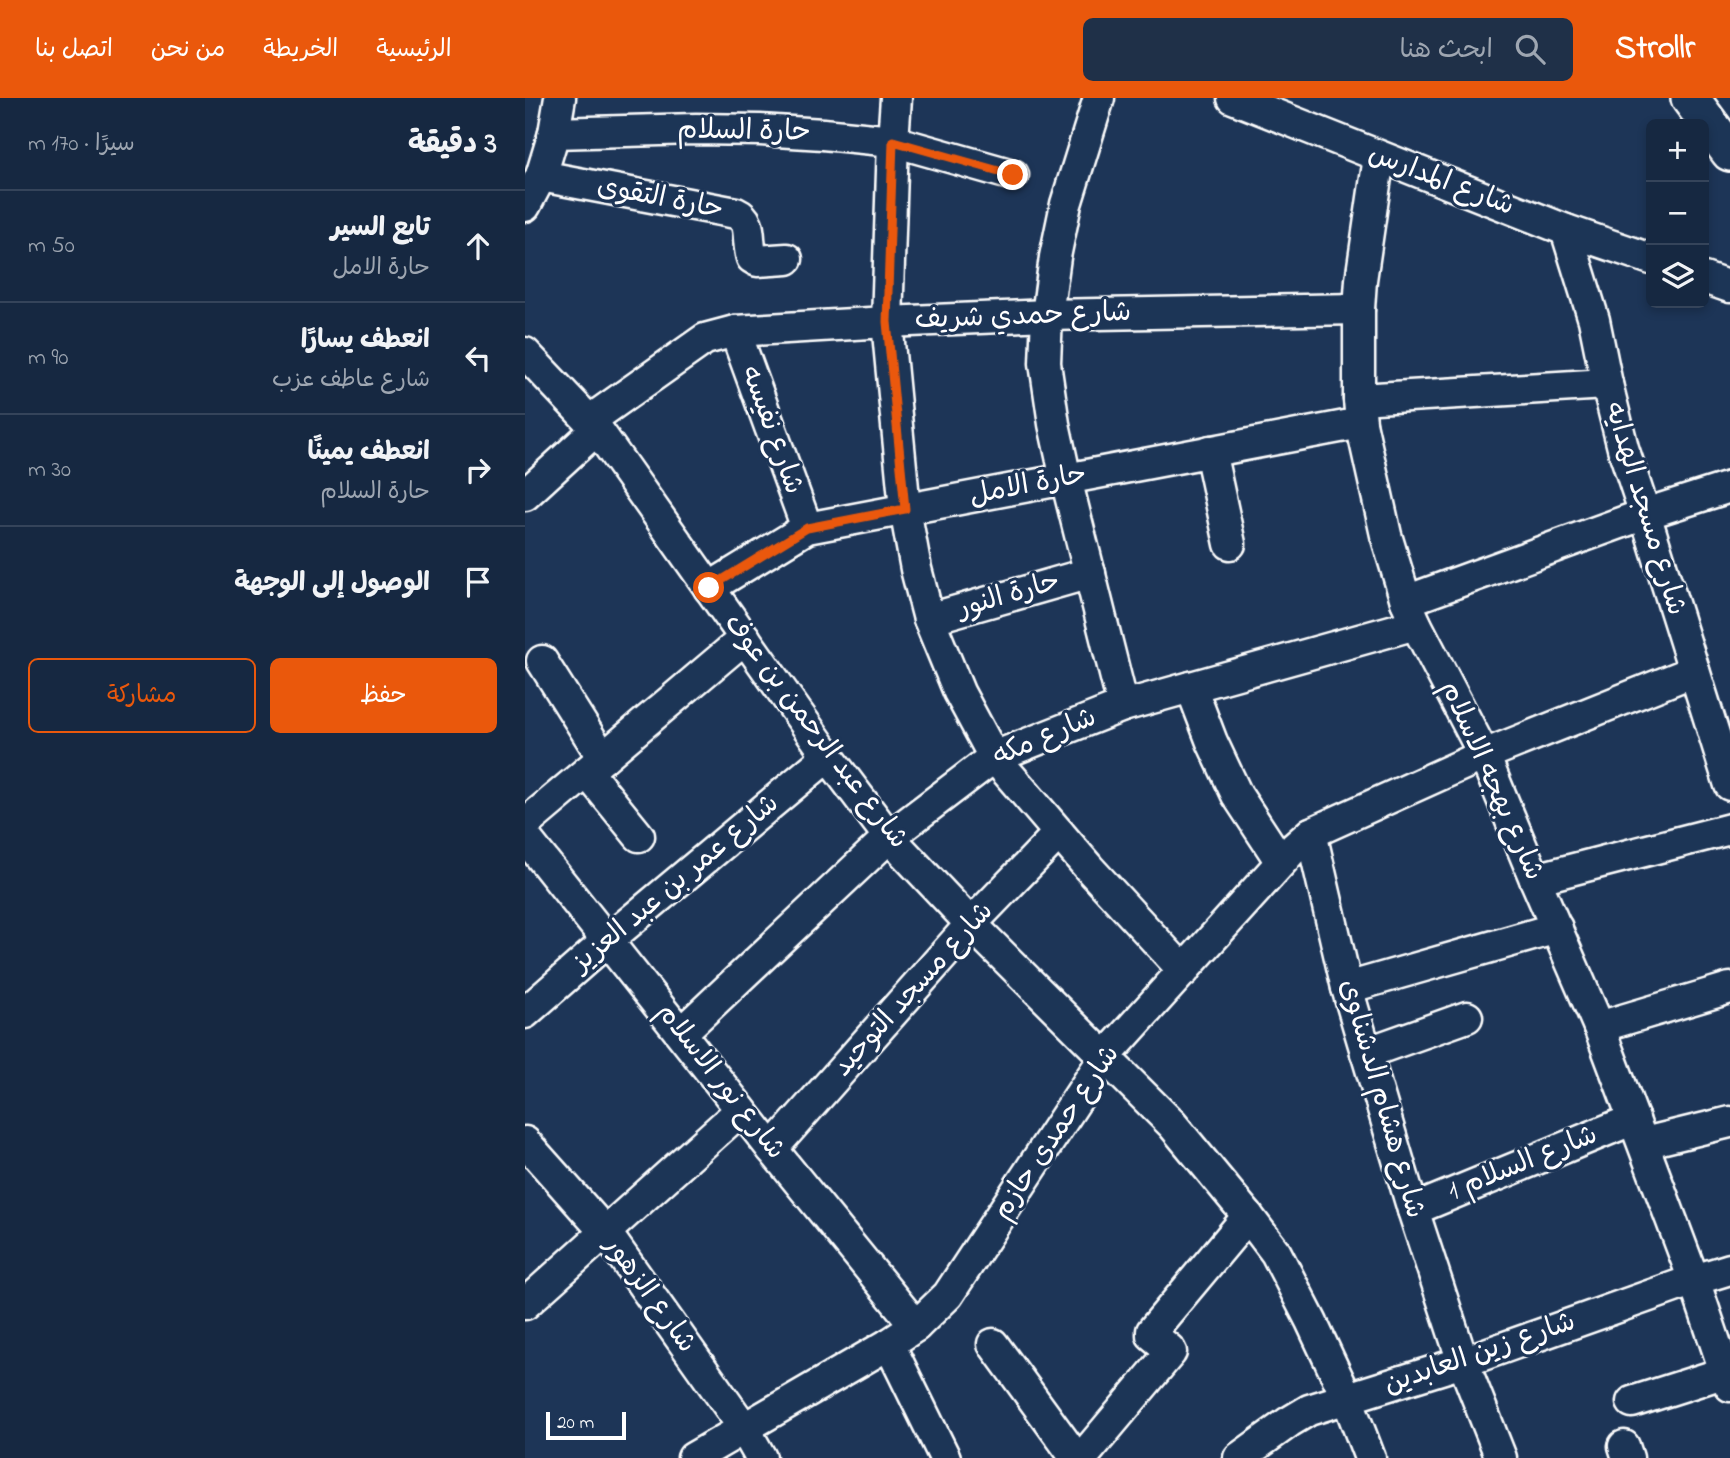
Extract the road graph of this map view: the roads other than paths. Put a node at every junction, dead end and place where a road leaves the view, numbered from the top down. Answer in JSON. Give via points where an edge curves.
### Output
{"nodes":[{"id":1,"x":560,"y":98,"type":"edge"},
{"id":2,"x":896,"y":98,"type":"edge"},
{"id":3,"x":1099,"y":98,"type":"edge"},
{"id":4,"x":1233,"y":98,"type":"edge"},
{"id":5,"x":1690,"y":98,"type":"edge"},
{"id":6,"x":554,"y":133,"type":"junction"},
{"id":7,"x":893,"y":141,"type":"junction"},
{"id":8,"x":1730,"y":152,"type":"edge"},
{"id":9,"x":1379,"y":157,"type":"junction"},
{"id":10,"x":1013,"y":175,"type":"dead end"},
{"id":11,"x":541,"y":176,"type":"junction"},
{"id":12,"x":525,"y":206,"type":"edge"},
{"id":13,"x":1566,"y":230,"type":"junction"},
{"id":14,"x":1646,"y":258,"type":"edge"},
{"id":15,"x":786,"y":259,"type":"dead end"},
{"id":16,"x":1709,"y":280,"type":"edge"},
{"id":17,"x":1730,"y":287,"type":"edge"},
{"id":18,"x":1359,"y":309,"type":"junction"},
{"id":19,"x":1047,"y":315,"type":"junction"},
{"id":20,"x":887,"y":322,"type":"junction"},
{"id":21,"x":734,"y":331,"type":"junction"},
{"id":22,"x":525,"y":353,"type":"edge"},
{"id":23,"x":1607,"y":384,"type":"junction"},
{"id":24,"x":1360,"y":411,"type":"junction"},
{"id":25,"x":593,"y":425,"type":"junction"},
{"id":26,"x":1210,"y":451,"type":"junction"},
{"id":27,"x":1066,"y":479,"type":"junction"},
{"id":28,"x":1730,"y":486,"type":"edge"},
{"id":29,"x":525,"y":495,"type":"edge"},
{"id":30,"x":905,"y":509,"type":"junction"},
{"id":31,"x":1645,"y":514,"type":"junction"},
{"id":32,"x":807,"y":528,"type":"junction"},
{"id":33,"x":1230,"y":544,"type":"dead end"},
{"id":34,"x":1090,"y":573,"type":"junction"},
{"id":35,"x":709,"y":588,"type":"junction"},
{"id":36,"x":1411,"y":613,"type":"junction"},
{"id":37,"x":929,"y":619,"type":"junction"},
{"id":38,"x":745,"y":638,"type":"junction"},
{"id":39,"x":542,"y":661,"type":"dead end"},
{"id":40,"x":1694,"y":671,"type":"junction"},
{"id":41,"x":1191,"y":687,"type":"junction"},
{"id":42,"x":1123,"y":706,"type":"junction"},
{"id":43,"x":1484,"y":755,"type":"junction"},
{"id":44,"x":828,"y":756,"type":"junction"},
{"id":45,"x":994,"y":757,"type":"junction"},
{"id":46,"x":595,"y":765,"type":"junction"},
{"id":47,"x":1730,"y":785,"type":"edge"},
{"id":48,"x":525,"y":824,"type":"edge"},
{"id":49,"x":1730,"y":829,"type":"edge"},
{"id":50,"x":1059,"y":833,"type":"junction"},
{"id":51,"x":1311,"y":833,"type":"junction"},
{"id":52,"x":639,"y":836,"type":"dead end"},
{"id":53,"x":889,"y":836,"type":"junction"},
{"id":54,"x":525,"y":837,"type":"edge"},
{"id":55,"x":1281,"y":862,"type":"junction"},
{"id":56,"x":1535,"y":879,"type":"junction"},
{"id":57,"x":971,"y":925,"type":"junction"},
{"id":58,"x":1557,"y":928,"type":"junction"},
{"id":59,"x":608,"y":940,"type":"junction"},
{"id":60,"x":1184,"y":971,"type":"junction"},
{"id":61,"x":1347,"y":988,"type":"junction"},
{"id":62,"x":1730,"y":988,"type":"edge"},
{"id":63,"x":525,"y":1013,"type":"edge"},
{"id":64,"x":1467,"y":1017,"type":"dead end"},
{"id":65,"x":1599,"y":1027,"type":"junction"},
{"id":66,"x":681,"y":1033,"type":"junction"},
{"id":67,"x":1366,"y":1054,"type":"junction"},
{"id":68,"x":1104,"y":1058,"type":"junction"},
{"id":69,"x":741,"y":1110,"type":"junction"},
{"id":70,"x":1730,"y":1122,"type":"edge"},
{"id":71,"x":1639,"y":1131,"type":"junction"},
{"id":72,"x":525,"y":1142,"type":"edge"},
{"id":73,"x":772,"y":1149,"type":"junction"},
{"id":74,"x":1413,"y":1210,"type":"junction"},
{"id":75,"x":1248,"y":1216,"type":"junction"},
{"id":76,"x":606,"y":1233,"type":"junction"},
{"id":77,"x":1730,"y":1269,"type":"edge"},
{"id":78,"x":1695,"y":1280,"type":"junction"},
{"id":79,"x":525,"y":1304,"type":"edge"},
{"id":80,"x":916,"y":1326,"type":"junction"},
{"id":81,"x":993,"y":1343,"type":"dead end"},
{"id":82,"x":889,"y":1344,"type":"junction"},
{"id":83,"x":1463,"y":1362,"type":"junction"},
{"id":84,"x":1728,"y":1379,"type":"edge"},
{"id":85,"x":1347,"y":1398,"type":"junction"},
{"id":86,"x":1632,"y":1402,"type":"dead end"},
{"id":87,"x":744,"y":1428,"type":"junction"},
{"id":88,"x":693,"y":1458,"type":"edge"},
{"id":89,"x":761,"y":1458,"type":"edge"},
{"id":90,"x":945,"y":1458,"type":"edge"},
{"id":91,"x":1076,"y":1458,"type":"edge"},
{"id":92,"x":1082,"y":1458,"type":"edge"},
{"id":93,"x":1239,"y":1458,"type":"edge"},
{"id":94,"x":1370,"y":1458,"type":"edge"},
{"id":95,"x":1501,"y":1458,"type":"edge"}],
"edges":[{"from":1,"to":6,"type":"street"},
{"from":2,"to":7,"type":"street"},
{"from":3,"to":19,"type":"street","via":[[1066,204]]},
{"from":4,"to":9,"type":"street","name":"شارع المدارس"},
{"from":5,"to":8,"type":"street"},
{"from":6,"to":7,"type":"street","name":"حارة السلام","via":[[760,130]]},
{"from":6,"to":11,"type":"street"},
{"from":7,"to":10,"type":"street","name":"حارة السلام"},
{"from":7,"to":20,"type":"street"},
{"from":9,"to":13,"type":"street","name":"شارع المدارس"},
{"from":9,"to":18,"type":"street","name":"شارع بهجه الاسلام"},
{"from":11,"to":12,"type":"street"},
{"from":11,"to":15,"type":"street","name":"حارة التقوى","via":[[736,213],[747,222],[752,258]]},
{"from":13,"to":14,"type":"street","name":"شارع المدارس"},
{"from":13,"to":23,"type":"street","name":"شارع مسجد الهدايه","via":[[1594,320]]},
{"from":16,"to":17,"type":"street"},
{"from":18,"to":19,"type":"street","name":"شارع حمدي شريف"},
{"from":18,"to":24,"type":"street","name":"شارع بهجه الاسلام"},
{"from":19,"to":20,"type":"street","name":"شارع حمدي شريف"},
{"from":19,"to":27,"type":"street","via":[[1045,363]]},
{"from":20,"to":21,"type":"street","name":"شارع حمدي شريف"},
{"from":20,"to":30,"type":"street"},
{"from":21,"to":25,"type":"street","name":"شارع حمدي شريف","via":[[705,339]]},
{"from":21,"to":32,"type":"street","name":"شارع نفيسه"},
{"from":22,"to":25,"type":"street","name":"شارع عبد الرحمن بن عوف"},
{"from":23,"to":24,"type":"street","name":"حارة الامل"},
{"from":23,"to":31,"type":"street","name":"شارع مسجد الهدايه"},
{"from":24,"to":26,"type":"street","name":"حارة الامل"},
{"from":24,"to":36,"type":"street","name":"شارع بهجه الاسلام","via":[[1386,535]]},
{"from":25,"to":29,"type":"street","name":"شارع حمدي شريف"},
{"from":25,"to":35,"type":"street","name":"شارع عبد الرحمن بن عوف"},
{"from":26,"to":27,"type":"street","name":"حارة الامل"},
{"from":26,"to":33,"type":"street"},
{"from":27,"to":30,"type":"street","name":"حارة الامل"},
{"from":27,"to":34,"type":"street"},
{"from":28,"to":31,"type":"street","name":"شارع مكه"},
{"from":30,"to":32,"type":"street","name":"حارة الامل"},
{"from":30,"to":37,"type":"street"},
{"from":31,"to":36,"type":"street","name":"شارع مكه"},
{"from":31,"to":40,"type":"street","name":"شارع مسجد الهدايه"},
{"from":32,"to":35,"type":"street","name":"حارة الامل"},
{"from":34,"to":37,"type":"street","name":"حارة النور"},
{"from":34,"to":42,"type":"street"},
{"from":35,"to":38,"type":"street","name":"شارع عبد الرحمن بن عوف"},
{"from":36,"to":41,"type":"street","name":"شارع مكه"},
{"from":36,"to":43,"type":"street","name":"شارع بهجه الاسلام"},
{"from":37,"to":45,"type":"street","via":[[959,692]]},
{"from":38,"to":44,"type":"street","name":"شارع عبد الرحمن بن عوف"},
{"from":38,"to":46,"type":"street"},
{"from":39,"to":46,"type":"street"},
{"from":40,"to":43,"type":"street","name":"شارع حمدى حازم"},
{"from":40,"to":47,"type":"street","name":"شارع مسجد الهدايه"},
{"from":41,"to":42,"type":"street","name":"شارع مكه"},
{"from":41,"to":55,"type":"street","via":[[1237,794]]},
{"from":42,"to":45,"type":"street","name":"شارع مكه"},
{"from":43,"to":51,"type":"street","name":"شارع حمدى حازم"},
{"from":43,"to":56,"type":"street","name":"شارع بهجه الاسلام"},
{"from":44,"to":53,"type":"street","name":"شارع عبد الرحمن بن عوف"},
{"from":44,"to":59,"type":"street","name":"شارع عمر بن عبد العزيز"},
{"from":45,"to":50,"type":"street"},
{"from":45,"to":53,"type":"street","name":"شارع مكه"},
{"from":46,"to":48,"type":"street"},
{"from":46,"to":52,"type":"street"},
{"from":49,"to":56,"type":"street"},
{"from":50,"to":57,"type":"street","name":"شارع مسجد التوحيد"},
{"from":50,"to":60,"type":"street"},
{"from":51,"to":55,"type":"street","name":"شارع حمدى حازم"},
{"from":51,"to":61,"type":"street","name":"شارع هشام الدشناوى"},
{"from":53,"to":57,"type":"street","name":"شارع عبد الرحمن بن عوف"},
{"from":53,"to":66,"type":"street","name":"شارع مكه"},
{"from":54,"to":59,"type":"street","name":"شارع نور الاسلام"},
{"from":55,"to":60,"type":"street","name":"شارع حمدى حازم"},
{"from":56,"to":58,"type":"street","name":"شارع بهجه الاسلام"},
{"from":57,"to":68,"type":"street","name":"شارع عبد الرحمن بن عوف"},
{"from":57,"to":73,"type":"street","name":"شارع مسجد التوحيد"},
{"from":58,"to":61,"type":"street"},
{"from":58,"to":65,"type":"street","name":"شارع بهجه الاسلام"},
{"from":59,"to":63,"type":"street","name":"شارع عمر بن عبد العزيز"},
{"from":59,"to":66,"type":"street","name":"شارع نور الاسلام"},
{"from":60,"to":68,"type":"street","name":"شارع حمدى حازم"},
{"from":61,"to":67,"type":"street","name":"شارع هشام الدشناوى"},
{"from":62,"to":65,"type":"street"},
{"from":64,"to":67,"type":"street"},
{"from":65,"to":71,"type":"street","name":"شارع بهجه الاسلام"},
{"from":66,"to":69,"type":"street","name":"شارع نور الاسلام"},
{"from":67,"to":74,"type":"street","name":"شارع هشام الدشناوى"},
{"from":68,"to":75,"type":"street","name":"شارع عبد الرحمن بن عوف","via":[[1172,1124]]},
{"from":68,"to":80,"type":"street","name":"شارع حمدى حازم","via":[[948,1295]]},
{"from":69,"to":73,"type":"street","name":"شارع نور الاسلام"},
{"from":69,"to":76,"type":"street"},
{"from":70,"to":71,"type":"street","name":"شارع السلام 1"},
{"from":71,"to":74,"type":"street","name":"شارع السلام 1"},
{"from":71,"to":78,"type":"street","name":"شارع بهجه الاسلام"},
{"from":72,"to":76,"type":"street","name":"شارع الزهور"},
{"from":73,"to":80,"type":"street","name":"شارع نور الاسلام"},
{"from":74,"to":83,"type":"street","name":"شارع هشام الدشناوى"},
{"from":75,"to":85,"type":"street","name":"شارع عبد الرحمن بن عوف","via":[[1276,1253]]},
{"from":75,"to":92,"type":"street","via":[[1152,1331],[1171,1352]]},
{"from":76,"to":79,"type":"street"},
{"from":76,"to":87,"type":"street","name":"شارع الزهور"},
{"from":77,"to":78,"type":"street","name":"شارع زين العابدين"},
{"from":78,"to":83,"type":"street","name":"شارع زين العابدين"},
{"from":78,"to":84,"type":"street","name":"شارع بهجه الاسلام"},
{"from":80,"to":82,"type":"street","name":"شارع حمدى حازم"},
{"from":81,"to":91,"type":"street"},
{"from":82,"to":87,"type":"street","name":"شارع حمدى حازم"},
{"from":82,"to":90,"type":"street"},
{"from":83,"to":85,"type":"street","name":"شارع زين العابدين"},
{"from":83,"to":95,"type":"street","name":"شارع هشام الدشناوى"},
{"from":84,"to":86,"type":"street"},
{"from":85,"to":93,"type":"street","name":"شارع زين العابدين","via":[[1309,1410]]},
{"from":85,"to":94,"type":"street","name":"شارع عبد الرحمن بن عوف"},
{"from":87,"to":88,"type":"street","name":"شارع حمدى حازم"},
{"from":87,"to":89,"type":"street","name":"شارع الزهور"}]}
